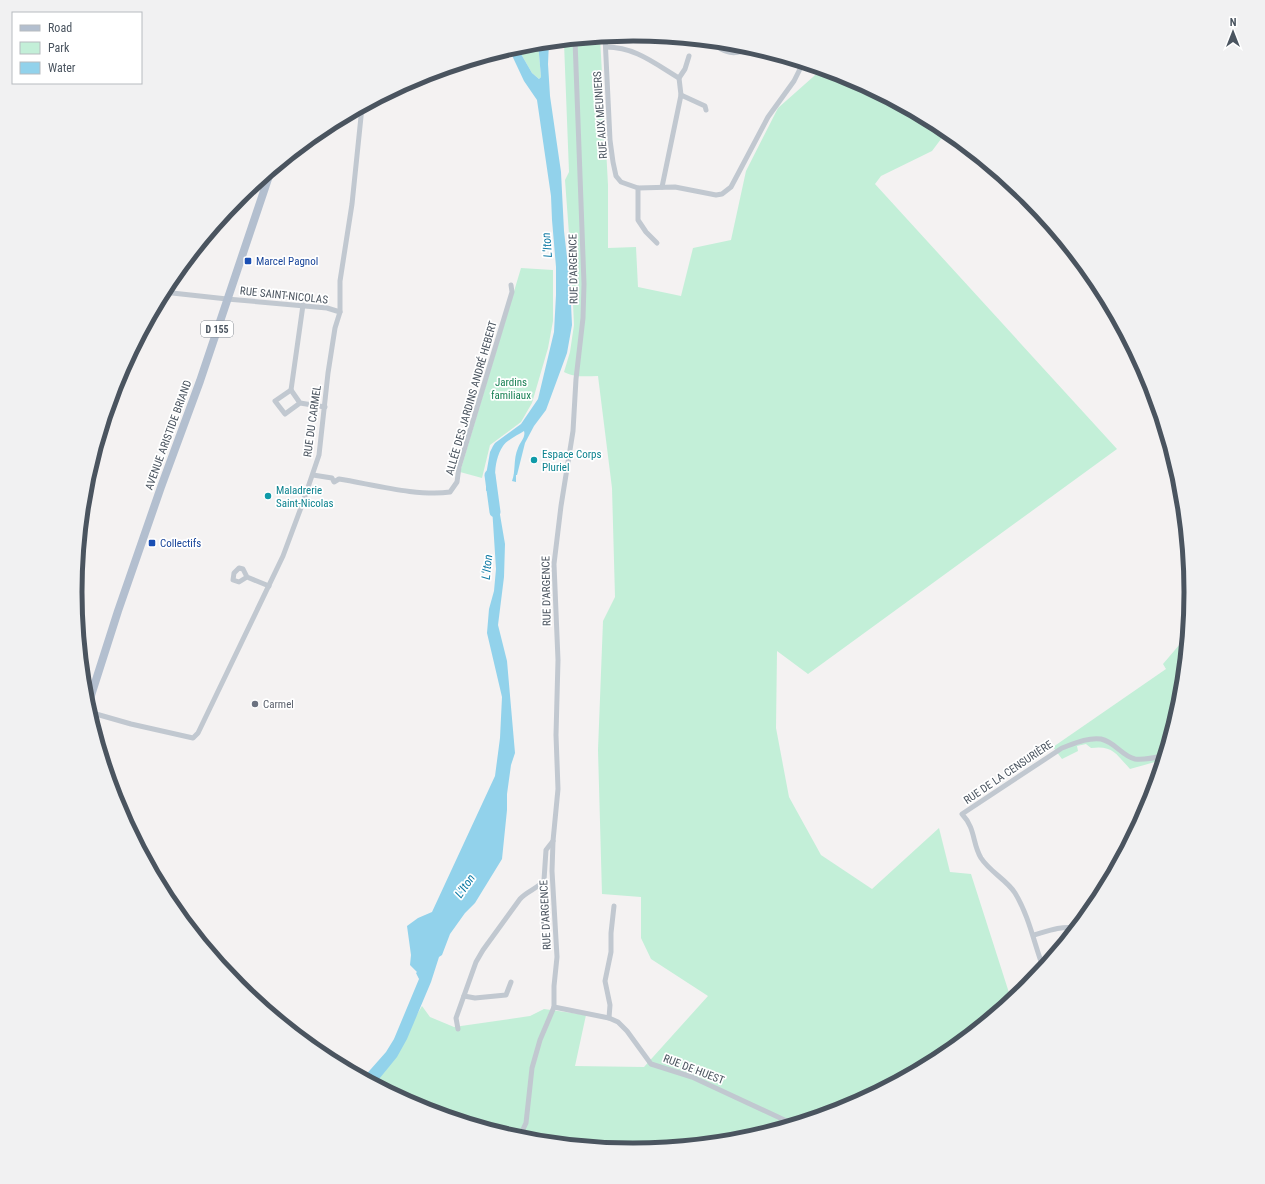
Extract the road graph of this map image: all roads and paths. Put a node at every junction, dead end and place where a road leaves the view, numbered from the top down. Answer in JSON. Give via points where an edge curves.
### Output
{"nodes":[{"id":1,"x":605,"y":42,"type":"edge"},
{"id":2,"x":575,"y":44,"type":"edge"},
{"id":3,"x":606,"y":47,"type":"junction"},
{"id":4,"x":719,"y":49,"type":"edge"},
{"id":5,"x":741,"y":52,"type":"edge"},
{"id":6,"x":689,"y":56,"type":"dead end"},
{"id":7,"x":801,"y":67,"type":"edge"},
{"id":8,"x":679,"y":78,"type":"junction"},
{"id":9,"x":682,"y":95,"type":"junction"},
{"id":10,"x":706,"y":110,"type":"dead end"},
{"id":11,"x":361,"y":113,"type":"edge"},
{"id":12,"x":268,"y":179,"type":"edge"},
{"id":13,"x":662,"y":186,"type":"junction"},
{"id":14,"x":638,"y":188,"type":"junction"},
{"id":15,"x":657,"y":243,"type":"dead end"},
{"id":16,"x":511,"y":285,"type":"dead end"},
{"id":17,"x":170,"y":293,"type":"edge"},
{"id":18,"x":227,"y":299,"type":"junction"},
{"id":19,"x":303,"y":305,"type":"junction"},
{"id":20,"x":340,"y":312,"type":"junction"},
{"id":21,"x":291,"y":390,"type":"junction"},
{"id":22,"x":300,"y":403,"type":"junction"},
{"id":23,"x":325,"y":407,"type":"junction"},
{"id":24,"x":313,"y":475,"type":"junction"},
{"id":25,"x":247,"y":577,"type":"dead end"},
{"id":26,"x":269,"y":586,"type":"junction"},
{"id":27,"x":92,"y":696,"type":"edge"},
{"id":28,"x":95,"y":714,"type":"edge"},
{"id":29,"x":1158,"y":757,"type":"edge"},
{"id":30,"x":553,"y":841,"type":"junction"},
{"id":31,"x":614,"y":906,"type":"dead end"},
{"id":32,"x":1070,"y":927,"type":"edge"},
{"id":33,"x":1034,"y":935,"type":"junction"},
{"id":34,"x":1041,"y":962,"type":"edge"},
{"id":35,"x":511,"y":982,"type":"dead end"},
{"id":36,"x":464,"y":996,"type":"junction"},
{"id":37,"x":554,"y":1007,"type":"junction"},
{"id":38,"x":609,"y":1018,"type":"junction"},
{"id":39,"x":458,"y":1028,"type":"dead end"},
{"id":40,"x":786,"y":1121,"type":"edge"},
{"id":41,"x":522,"y":1131,"type":"edge"}],
"edges":[{"from":1,"to":3,"type":"street","name":"RUE AUX MEUNIERS"},
{"from":2,"to":30,"type":"street","name":"RUE D'ARGENCE","via":[[584,311],[573,431],[555,557],[558,789]]},
{"from":3,"to":8,"type":"street","via":[[622,48],[637,53]]},
{"from":3,"to":14,"type":"street","name":"RUE AUX MEUNIERS","via":[[610,140],[614,169],[622,182]]},
{"from":4,"to":5,"type":"street","via":[[734,54]]},
{"from":6,"to":8,"type":"street"},
{"from":7,"to":13,"type":"street","via":[[768,117],[731,187],[716,195]]},
{"from":8,"to":9,"type":"street"},
{"from":9,"to":10,"type":"street","via":[[705,106]]},
{"from":9,"to":13,"type":"street"},
{"from":11,"to":20,"type":"street","name":"RUE DU CARMEL","via":[[352,204],[340,281]]},
{"from":12,"to":18,"type":"main road","name":"AVENUE ARISTIDE BRIAND","number":"D 155"},
{"from":13,"to":14,"type":"street"},
{"from":14,"to":15,"type":"street","via":[[638,220]]},
{"from":16,"to":24,"type":"street","name":"ALLÉE DES JARDINS ANDRÉ HEBERT","via":[[512,292],[459,467],[457,482],[450,492],[437,494],[408,491],[339,478],[334,482],[332,478]]},
{"from":17,"to":18,"type":"street","name":"RUE SAINT-NICOLAS"},
{"from":18,"to":19,"type":"street","name":"RUE SAINT-NICOLAS"},
{"from":18,"to":27,"type":"main road","name":"AVENUE ARISTIDE BRIAND","number":"D 155","via":[[118,611]]},
{"from":19,"to":20,"type":"street","name":"RUE SAINT-NICOLAS"},
{"from":19,"to":21,"type":"street"},
{"from":20,"to":23,"type":"street","name":"RUE DU CARMEL","via":[[335,328]]},
{"from":21,"to":22,"type":"street"},
{"from":21,"to":22,"type":"street","via":[[276,401],[285,414]]},
{"from":22,"to":23,"type":"street"},
{"from":23,"to":24,"type":"street","name":"RUE DU CARMEL","via":[[319,455]]},
{"from":24,"to":26,"type":"street","name":"RUE DU CARMEL"},
{"from":25,"to":26,"type":"street"},
{"from":26,"to":28,"type":"street","name":"RUE DU CARMEL","via":[[198,733],[193,738]]},
{"from":29,"to":33,"type":"street","name":"RUE DE LA CENSURIÈRE","via":[[1134,759],[1112,743],[1100,739],[1074,743],[1062,748],[962,814],[968,821],[981,858],[1015,892]]},
{"from":30,"to":36,"type":"street","via":[[546,850],[544,880],[524,894],[486,945],[476,962]]},
{"from":30,"to":37,"type":"street","name":"RUE D'ARGENCE","via":[[552,871],[557,957]]},
{"from":31,"to":38,"type":"street","via":[[611,952],[605,981],[610,1005]]},
{"from":32,"to":33,"type":"street","via":[[1058,927]]},
{"from":33,"to":34,"type":"street","name":"RUE DE LA CENSURIÈRE","via":[[1034,943]]},
{"from":35,"to":36,"type":"street","via":[[506,995],[475,998]]},
{"from":36,"to":39,"type":"street","via":[[456,1018]]},
{"from":37,"to":38,"type":"street","name":"RUE DE HUEST"},
{"from":37,"to":41,"type":"street","name":"RUE D'ARGENCE","via":[[532,1068],[526,1123]]},
{"from":38,"to":40,"type":"street","name":"RUE DE HUEST","via":[[618,1022],[627,1031],[651,1064],[692,1077]]}]}
